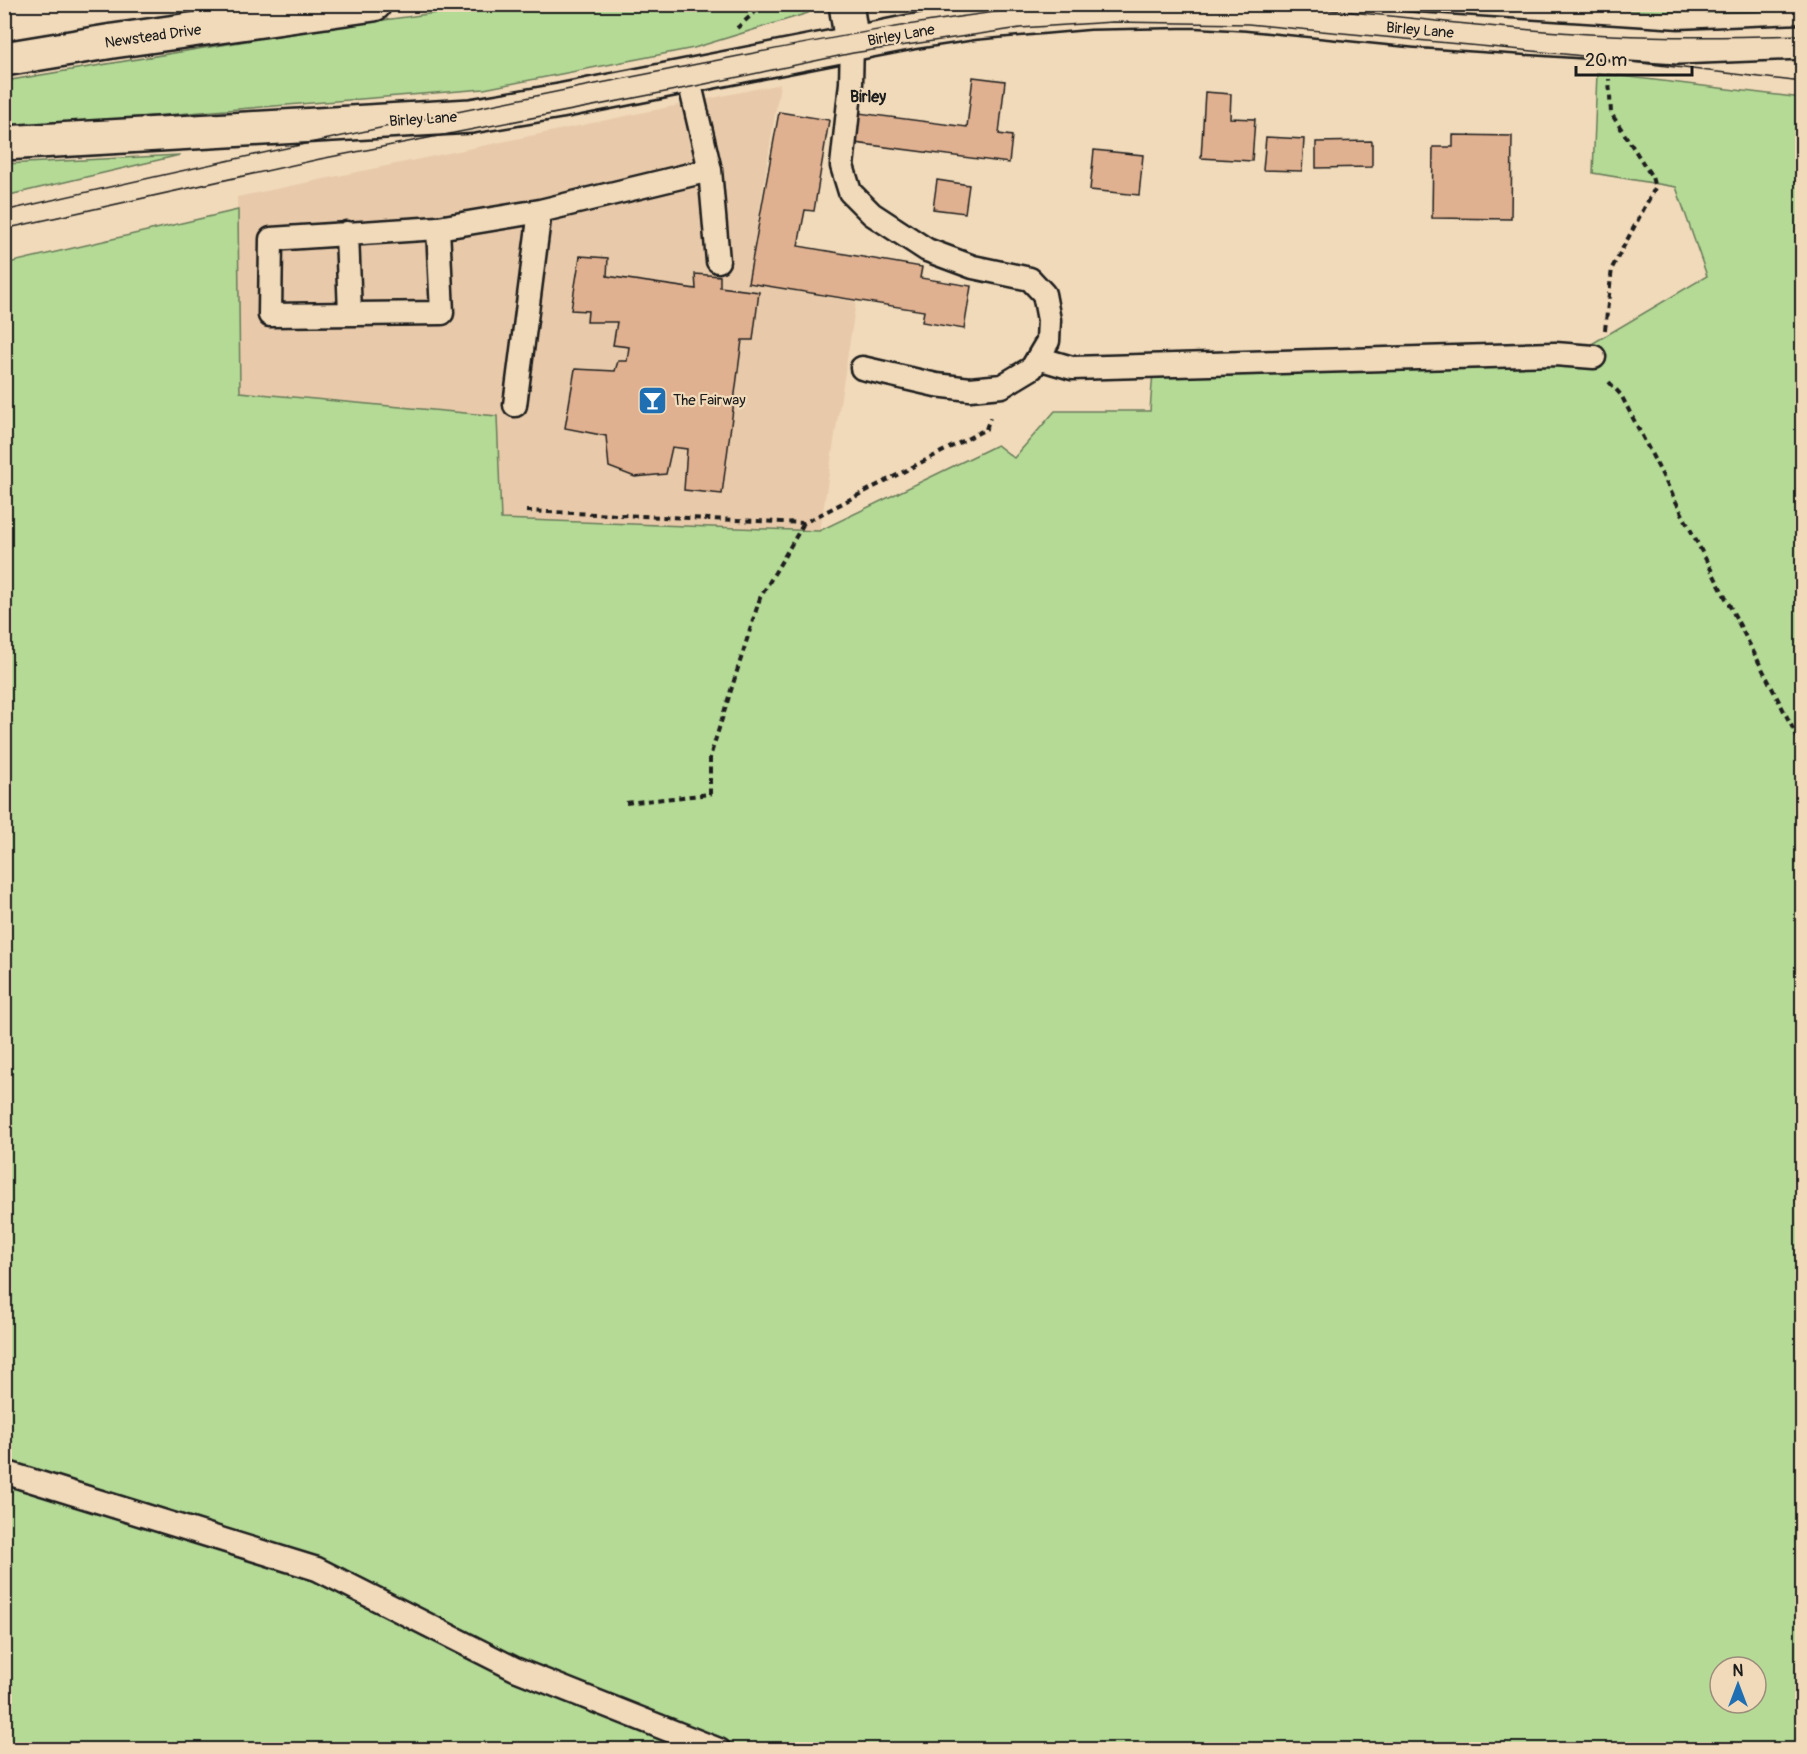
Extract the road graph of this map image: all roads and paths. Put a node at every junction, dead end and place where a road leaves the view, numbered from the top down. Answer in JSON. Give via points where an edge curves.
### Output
{"nodes":[{"id":1,"x":374,"y":4,"type":"edge"},
{"id":2,"x":764,"y":4,"type":"edge"},
{"id":3,"x":846,"y":4,"type":"edge"},
{"id":4,"x":734,"y":30,"type":"dead end"},
{"id":5,"x":1803,"y":42,"type":"edge"},
{"id":6,"x":852,"y":43,"type":"junction"},
{"id":7,"x":4,"y":59,"type":"edge"},
{"id":8,"x":1609,"y":69,"type":"dead end"},
{"id":9,"x":688,"y":76,"type":"junction"},
{"id":10,"x":4,"y":143,"type":"edge"},
{"id":11,"x":710,"y":170,"type":"junction"},
{"id":12,"x":540,"y":211,"type":"junction"},
{"id":13,"x":438,"y":228,"type":"junction"},
{"id":14,"x":347,"y":233,"type":"junction"},
{"id":15,"x":718,"y":261,"type":"dead end"},
{"id":16,"x":350,"y":314,"type":"junction"},
{"id":17,"x":1594,"y":357,"type":"junction"},
{"id":18,"x":1038,"y":358,"type":"junction"},
{"id":19,"x":862,"y":368,"type":"dead end"},
{"id":20,"x":1002,"y":386,"type":"junction"},
{"id":21,"x":515,"y":405,"type":"dead end"},
{"id":22,"x":526,"y":511,"type":"dead end"},
{"id":23,"x":804,"y":523,"type":"junction"},
{"id":24,"x":1803,"y":746,"type":"edge"},
{"id":25,"x":626,"y":803,"type":"dead end"},
{"id":26,"x":4,"y":1472,"type":"edge"},
{"id":27,"x":719,"y":1749,"type":"edge"}],
"edges":[{"from":1,"to":7,"type":"street","name":"Newstead Drive"},
{"from":2,"to":4,"type":"path"},
{"from":3,"to":6,"type":"street"},
{"from":5,"to":6,"type":"street","name":"Birley Lane","via":[[1678,47],[1416,30],[1247,13],[1135,10],[976,22]]},
{"from":6,"to":9,"type":"street","name":"Birley Lane"},
{"from":6,"to":18,"type":"lane","via":[[842,166],[850,192],[872,214],[927,250],[973,267],[1030,279],[1044,294],[1049,320],[1048,341]]},
{"from":8,"to":17,"type":"path","via":[[1611,113],[1655,188],[1612,268],[1607,324]]},
{"from":9,"to":10,"type":"street","name":"Birley Lane","via":[[471,116]]},
{"from":9,"to":11,"type":"lane"},
{"from":11,"to":12,"type":"lane"},
{"from":11,"to":15,"type":"lane"},
{"from":12,"to":13,"type":"lane"},
{"from":12,"to":21,"type":"lane"},
{"from":13,"to":14,"type":"lane"},
{"from":13,"to":16,"type":"lane","via":[[442,313]]},
{"from":14,"to":16,"type":"lane"},
{"from":14,"to":16,"type":"lane","via":[[271,238],[270,315]]},
{"from":17,"to":18,"type":"lane","via":[[1555,354],[1072,368]]},
{"from":17,"to":24,"type":"path","via":[[1601,373],[1621,394]]},
{"from":18,"to":20,"type":"lane","via":[[1032,368]]},
{"from":19,"to":20,"type":"lane","via":[[936,385],[970,389]]},
{"from":20,"to":23,"type":"path","via":[[986,429]]},
{"from":22,"to":23,"type":"path"},
{"from":23,"to":25,"type":"path","via":[[760,598],[710,757],[710,794]]},
{"from":26,"to":27,"type":"lane","via":[[317,1569],[515,1670]]}]}
